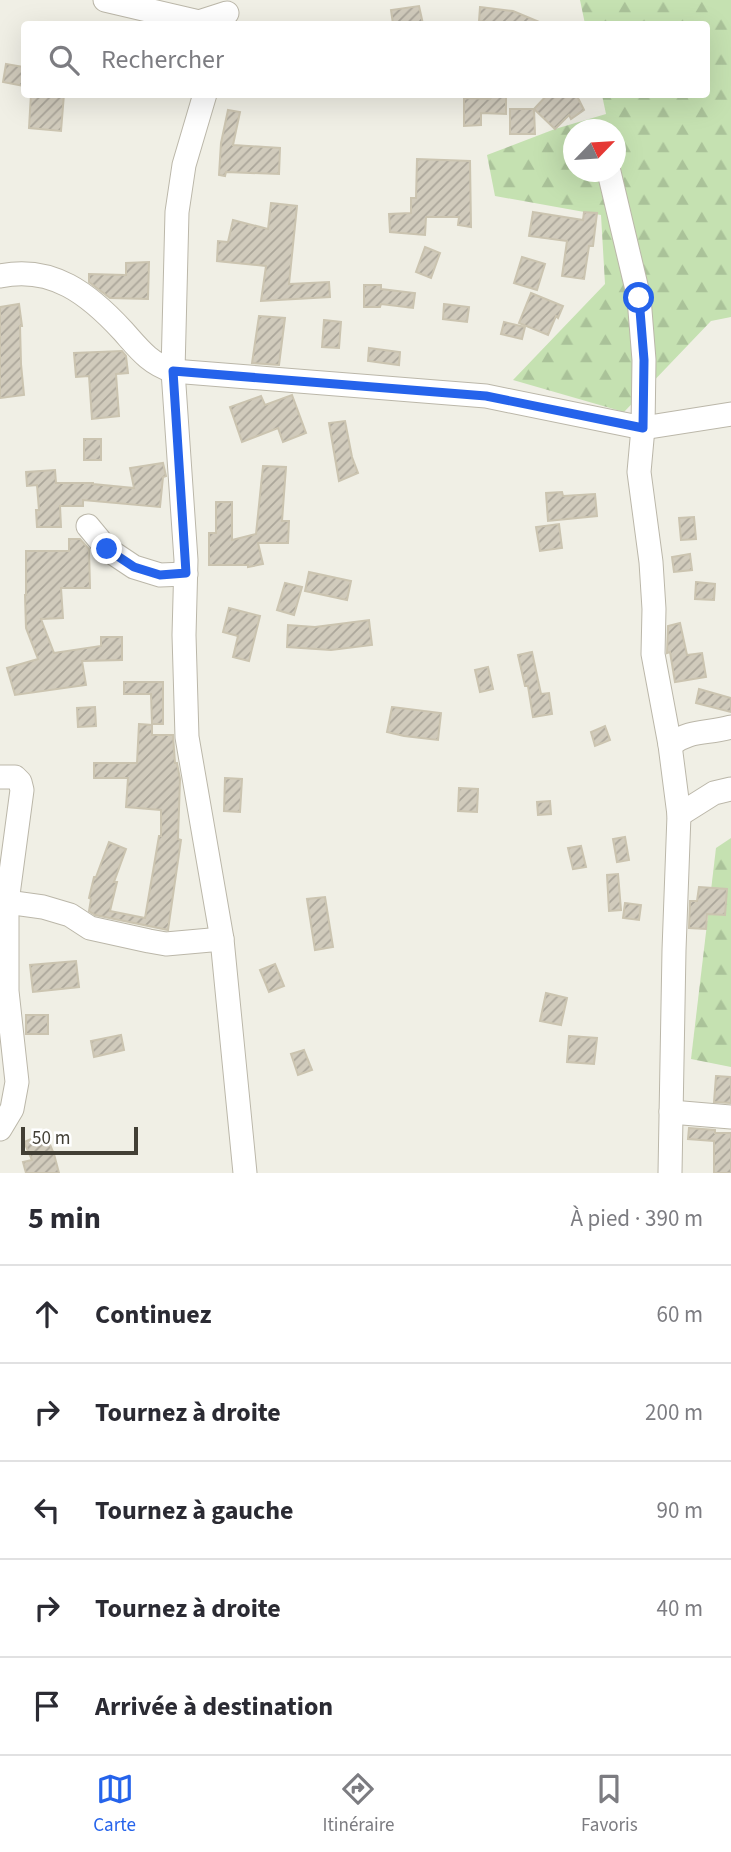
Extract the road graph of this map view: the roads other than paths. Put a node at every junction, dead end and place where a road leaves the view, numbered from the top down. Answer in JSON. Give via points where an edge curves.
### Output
{"nodes":[{"id":1,"x":105,"y":0,"type":"edge"},
{"id":2,"x":227,"y":13,"type":"edge"},
{"id":3,"x":192,"y":21,"type":"edge"},
{"id":4,"x":205,"y":21,"type":"edge"},
{"id":5,"x":204,"y":98,"type":"edge"},
{"id":6,"x":611,"y":182,"type":"edge"},
{"id":7,"x":0,"y":276,"type":"edge"},
{"id":8,"x":173,"y":371,"type":"junction"},
{"id":9,"x":731,"y":414,"type":"edge"},
{"id":10,"x":643,"y":428,"type":"junction"},
{"id":11,"x":88,"y":526,"type":"dead end"},
{"id":12,"x":186,"y":573,"type":"junction"},
{"id":13,"x":731,"y":727,"type":"edge"},
{"id":14,"x":670,"y":745,"type":"junction"},
{"id":15,"x":0,"y":777,"type":"edge"},
{"id":16,"x":731,"y":789,"type":"edge"},
{"id":17,"x":679,"y":815,"type":"junction"},
{"id":18,"x":7,"y":902,"type":"junction"},
{"id":19,"x":222,"y":939,"type":"junction"},
{"id":20,"x":671,"y":1112,"type":"junction"},
{"id":21,"x":731,"y":1117,"type":"edge"},
{"id":22,"x":0,"y":1129,"type":"edge"},
{"id":23,"x":246,"y":1173,"type":"edge"},
{"id":24,"x":670,"y":1173,"type":"edge"}],
"edges":[{"from":1,"to":3,"type":"street"},
{"from":2,"to":4,"type":"street"},
{"from":5,"to":8,"type":"street","via":[[184,165],[177,212]]},
{"from":6,"to":10,"type":"street","via":[[639,298]]},
{"from":7,"to":8,"type":"street","via":[[16,273],[69,284],[149,360]]},
{"from":8,"to":10,"type":"street","via":[[486,396]]},
{"from":8,"to":12,"type":"street"},
{"from":9,"to":10,"type":"street"},
{"from":10,"to":14,"type":"street","via":[[639,472],[651,562],[653,654]]},
{"from":11,"to":12,"type":"street","via":[[107,549],[134,567],[160,575]]},
{"from":12,"to":19,"type":"street","via":[[187,737]]},
{"from":13,"to":14,"type":"street","via":[[686,734]]},
{"from":14,"to":17,"type":"street"},
{"from":15,"to":18,"type":"street","via":[[15,777],[22,789]]},
{"from":16,"to":17,"type":"street","via":[[714,793]]},
{"from":17,"to":20,"type":"street"},
{"from":18,"to":19,"type":"street","via":[[43,906],[90,928],[166,944]]},
{"from":18,"to":22,"type":"street","via":[[7,991],[17,1082],[12,1109]]},
{"from":19,"to":23,"type":"street"},
{"from":20,"to":21,"type":"street"},
{"from":20,"to":24,"type":"street"}]}
